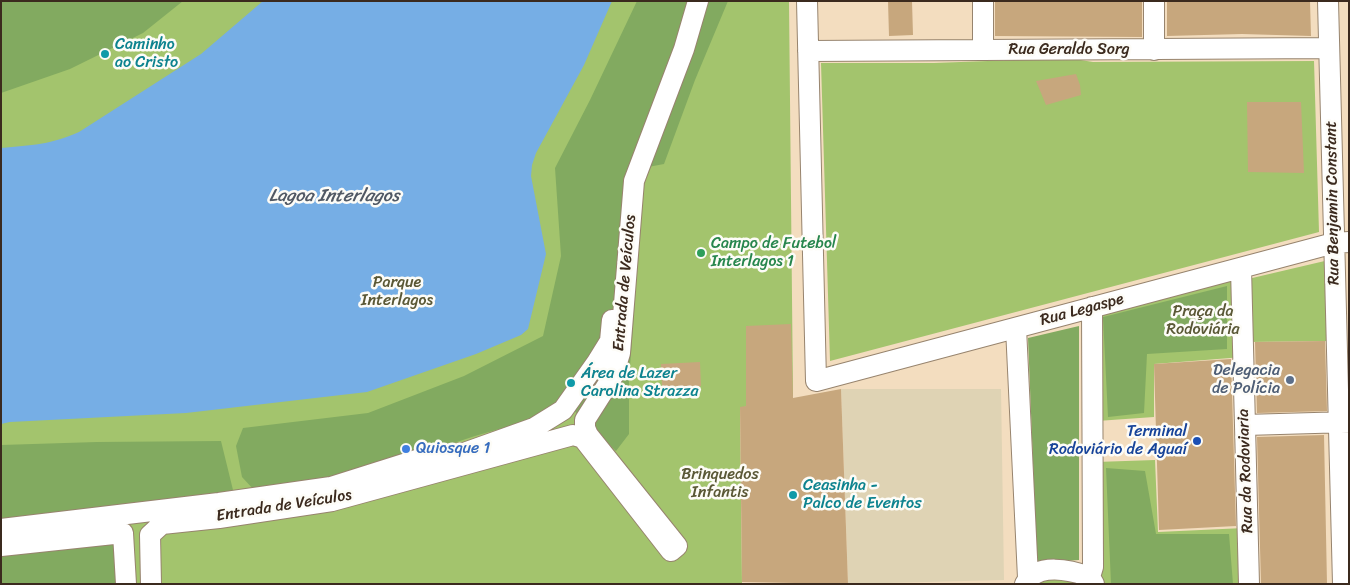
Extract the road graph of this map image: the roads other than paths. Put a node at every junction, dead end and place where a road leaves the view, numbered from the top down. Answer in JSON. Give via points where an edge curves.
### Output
{"nodes":[{"id":1,"x":688,"y":1,"type":"edge"},
{"id":2,"x":698,"y":1,"type":"edge"},
{"id":3,"x":807,"y":1,"type":"edge"},
{"id":4,"x":983,"y":1,"type":"edge"},
{"id":5,"x":1154,"y":1,"type":"edge"},
{"id":6,"x":1328,"y":1,"type":"edge"},
{"id":7,"x":1329,"y":48,"type":"junction"},
{"id":8,"x":984,"y":50,"type":"junction"},
{"id":9,"x":1154,"y":50,"type":"junction"},
{"id":10,"x":808,"y":51,"type":"junction"},
{"id":11,"x":1341,"y":242,"type":"edge"},
{"id":12,"x":1241,"y":268,"type":"junction"},
{"id":13,"x":1092,"y":307,"type":"junction"},
{"id":14,"x":1016,"y":328,"type":"junction"},
{"id":15,"x":1343,"y":422,"type":"edge"},
{"id":16,"x":1245,"y":425,"type":"junction"},
{"id":17,"x":1,"y":529,"type":"edge"},
{"id":18,"x":1,"y":546,"type":"edge"},
{"id":19,"x":1027,"y":581,"type":"edge"},
{"id":20,"x":1093,"y":582,"type":"edge"},
{"id":21,"x":126,"y":584,"type":"edge"},
{"id":22,"x":151,"y":584,"type":"edge"},
{"id":23,"x":1249,"y":584,"type":"edge"},
{"id":24,"x":1343,"y":584,"type":"edge"}],
"edges":[{"from":1,"to":17,"type":"street","name":"Entrada de Veículos","via":[[686,15],[622,181],[610,341],[563,410],[534,428],[464,453],[429,456],[331,487],[219,504]]},
{"from":2,"to":22,"type":"street","name":"Entrada de Veículos","via":[[684,49],[634,181],[620,353],[613,376],[585,420],[588,435],[678,546],[671,551],[582,438],[574,435],[332,501],[162,524],[150,535]]},
{"from":3,"to":10,"type":"street"},
{"from":4,"to":8,"type":"street"},
{"from":5,"to":9,"type":"street"},
{"from":6,"to":7,"type":"street","name":"Rua Benjamin Constant"},
{"from":7,"to":9,"type":"street","name":"Rua Geraldo Sorg"},
{"from":7,"to":11,"type":"street","name":"Rua Benjamin Constant"},
{"from":8,"to":9,"type":"street","name":"Rua Geraldo Sorg"},
{"from":8,"to":10,"type":"street","name":"Rua Geraldo Sorg"},
{"from":10,"to":14,"type":"street","name":"Rua Legaspe","via":[[816,381]]},
{"from":11,"to":12,"type":"street","name":"Rua Legaspe"},
{"from":11,"to":15,"type":"street","name":"Rua Benjamin Constant"},
{"from":12,"to":13,"type":"street","name":"Rua Legaspe"},
{"from":12,"to":16,"type":"street","name":"Rua da Rodoviaria"},
{"from":13,"to":14,"type":"street","name":"Rua Legaspe"},
{"from":13,"to":20,"type":"street"},
{"from":14,"to":19,"type":"street"},
{"from":15,"to":16,"type":"street"},
{"from":15,"to":24,"type":"street","name":"Rua Benjamin Constant"},
{"from":16,"to":23,"type":"street","name":"Rua da Rodoviaria"},
{"from":18,"to":21,"type":"street","via":[[123,532]]},
{"from":19,"to":20,"type":"street","via":[[1040,571],[1063,570]]}]}
